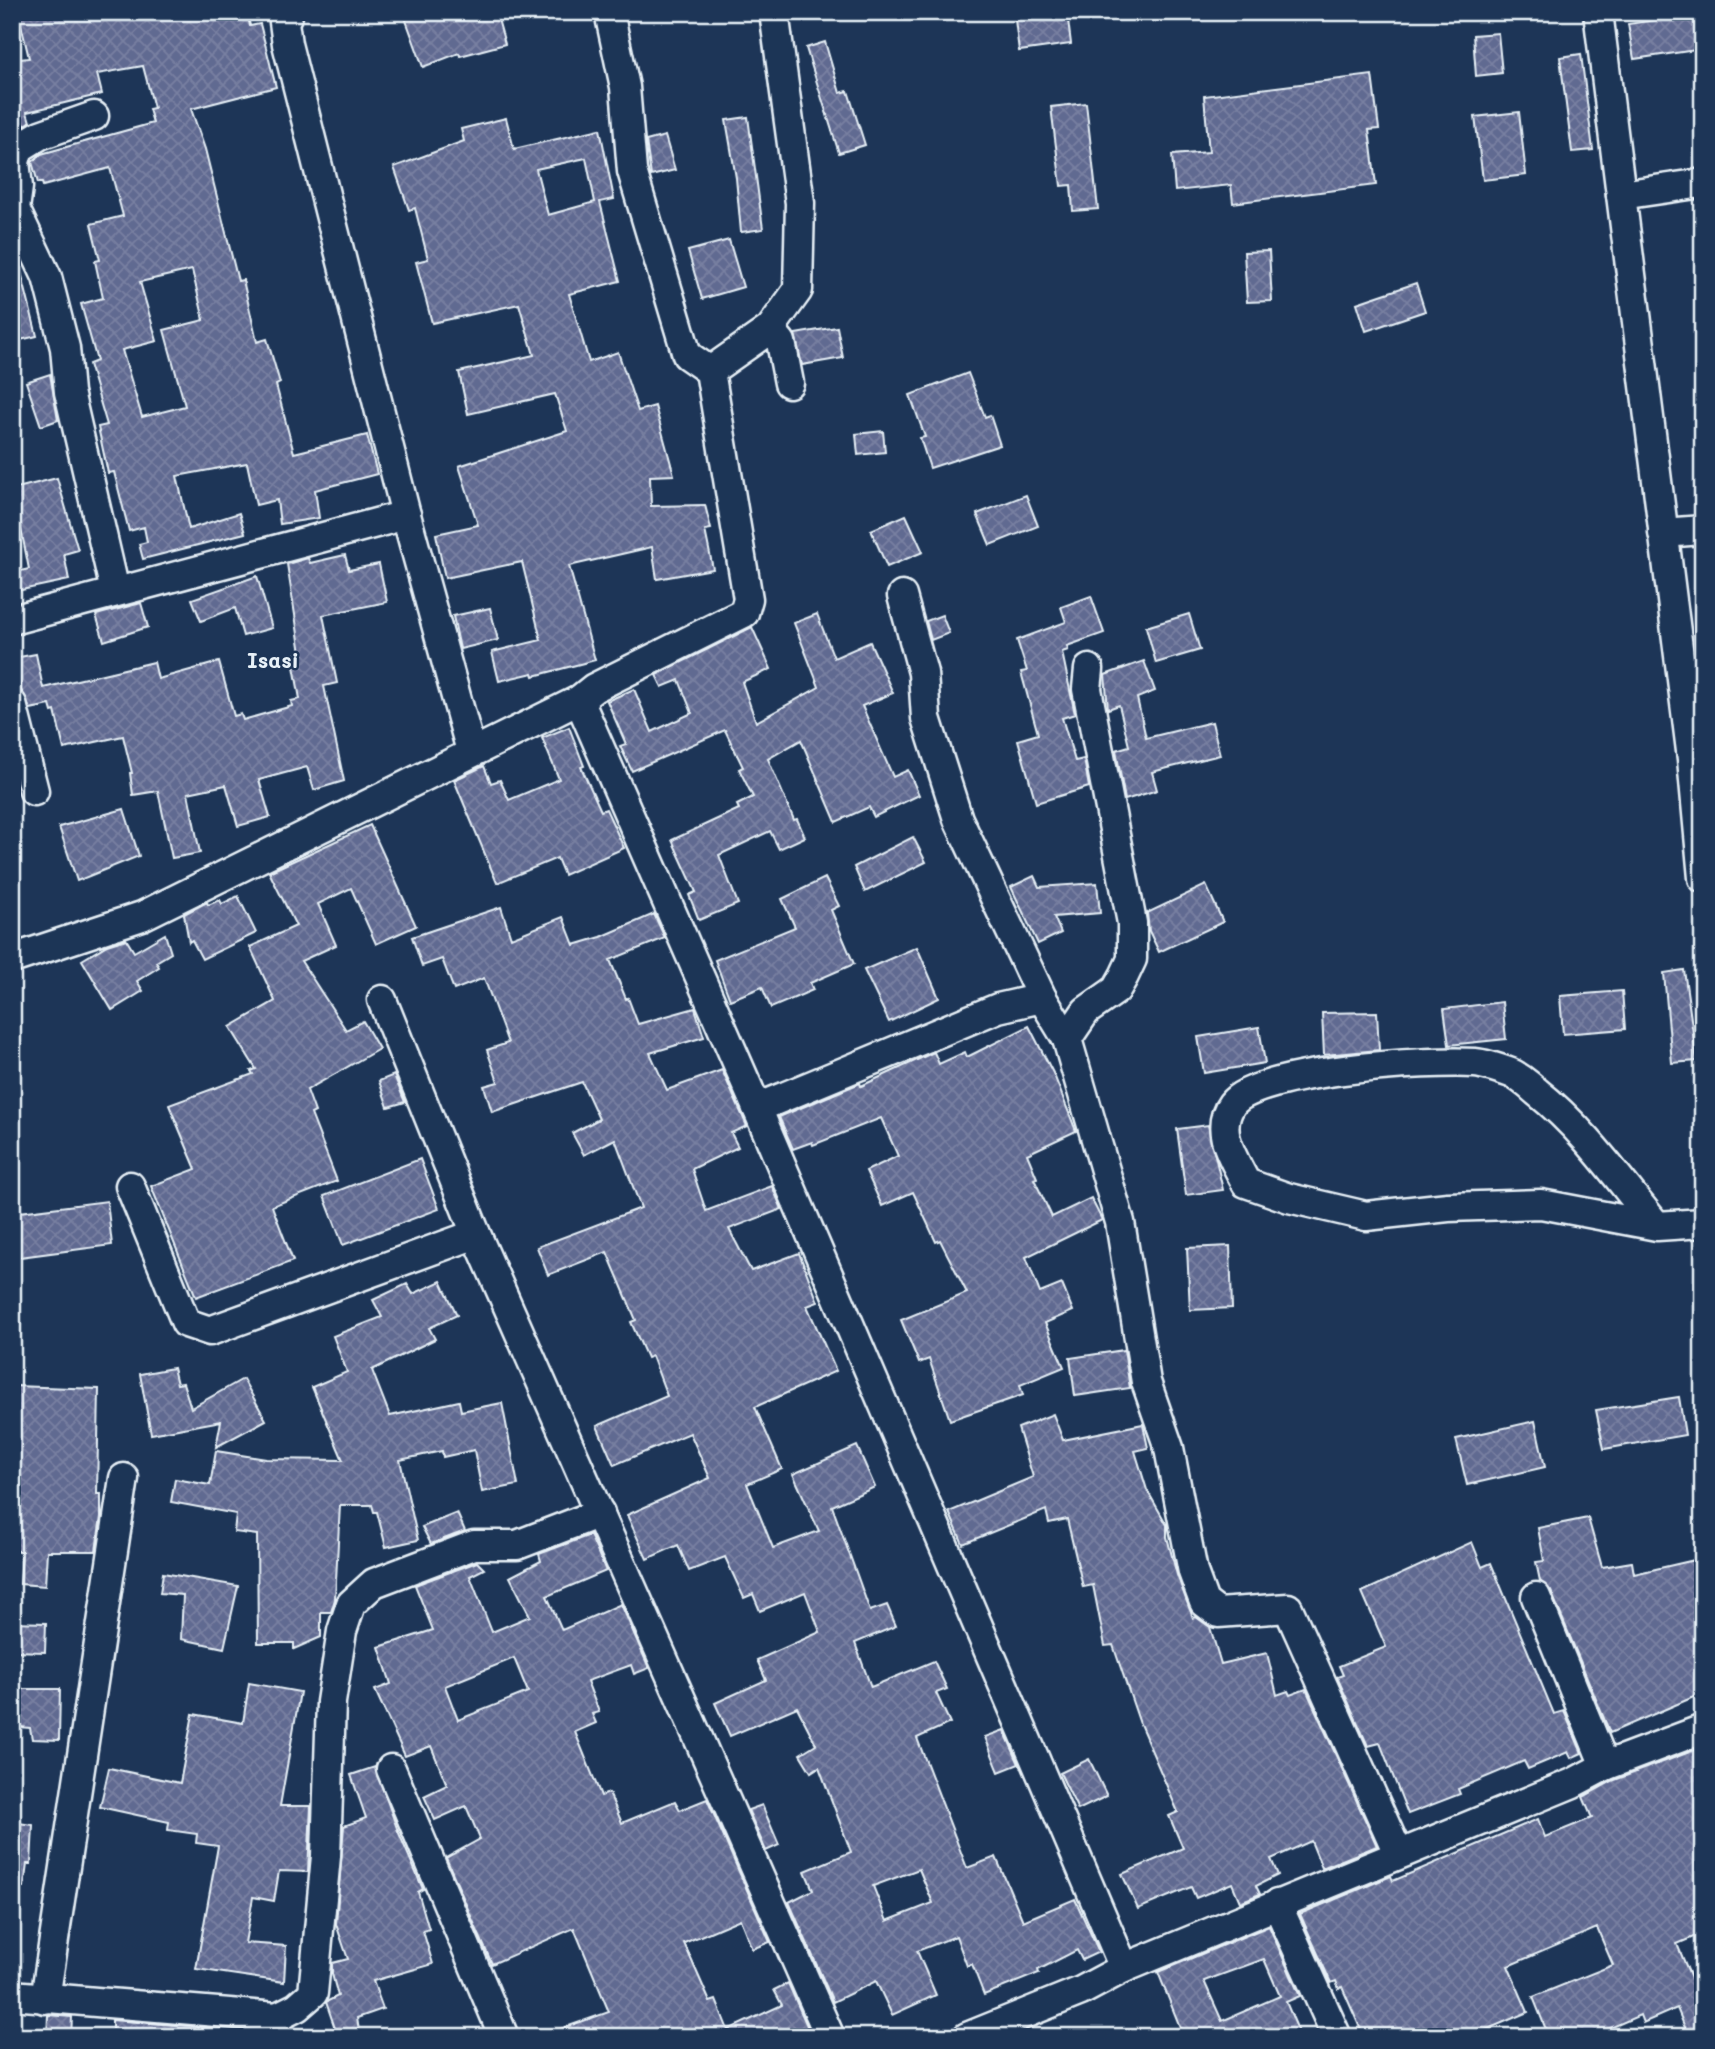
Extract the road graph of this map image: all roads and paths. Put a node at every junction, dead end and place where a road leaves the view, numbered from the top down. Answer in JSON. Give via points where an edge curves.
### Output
{"nodes":[{"id":1,"x":289,"y":12,"type":"edge"},
{"id":2,"x":608,"y":12,"type":"edge"},
{"id":3,"x":774,"y":12,"type":"edge"},
{"id":4,"x":1598,"y":12,"type":"edge"},
{"id":5,"x":94,"y":116,"type":"dead end"},
{"id":6,"x":1703,"y":183,"type":"edge"},
{"id":7,"x":1621,"y":195,"type":"junction"},
{"id":8,"x":14,"y":209,"type":"edge"},
{"id":9,"x":770,"y":329,"type":"junction"},
{"id":10,"x":710,"y":371,"type":"junction"},
{"id":11,"x":789,"y":383,"type":"dead end"},
{"id":12,"x":406,"y":515,"type":"junction"},
{"id":13,"x":1703,"y":530,"type":"edge"},
{"id":14,"x":1663,"y":533,"type":"junction"},
{"id":15,"x":115,"y":591,"type":"junction"},
{"id":16,"x":902,"y":596,"type":"dead end"},
{"id":17,"x":12,"y":620,"type":"edge"},
{"id":18,"x":1090,"y":669,"type":"dead end"},
{"id":19,"x":579,"y":700,"type":"junction"},
{"id":20,"x":12,"y":704,"type":"edge"},
{"id":21,"x":471,"y":751,"type":"junction"},
{"id":22,"x":1697,"y":759,"type":"edge"},
{"id":23,"x":34,"y":791,"type":"dead end"},
{"id":24,"x":1703,"y":877,"type":"edge"},
{"id":25,"x":12,"y":959,"type":"edge"},
{"id":26,"x":1042,"y":998,"type":"junction"},
{"id":27,"x":382,"y":1000,"type":"dead end"},
{"id":28,"x":1067,"y":1039,"type":"junction"},
{"id":29,"x":757,"y":1108,"type":"junction"},
{"id":30,"x":130,"y":1186,"type":"dead end"},
{"id":31,"x":1703,"y":1223,"type":"edge"},
{"id":32,"x":1657,"y":1226,"type":"junction"},
{"id":33,"x":476,"y":1234,"type":"junction"},
{"id":34,"x":124,"y":1478,"type":"dead end"},
{"id":35,"x":600,"y":1513,"type":"junction"},
{"id":36,"x":1536,"y":1597,"type":"dead end"},
{"id":37,"x":1703,"y":1729,"type":"edge"},
{"id":38,"x":1605,"y":1766,"type":"junction"},
{"id":39,"x":391,"y":1769,"type":"dead end"},
{"id":40,"x":1398,"y":1853,"type":"junction"},
{"id":41,"x":1278,"y":1904,"type":"junction"},
{"id":42,"x":1124,"y":1968,"type":"junction"},
{"id":43,"x":12,"y":1995,"type":"edge"},
{"id":44,"x":45,"y":1999,"type":"junction"},
{"id":45,"x":276,"y":2027,"type":"edge"},
{"id":46,"x":504,"y":2037,"type":"edge"},
{"id":47,"x":830,"y":2037,"type":"edge"},
{"id":48,"x":967,"y":2037,"type":"edge"},
{"id":49,"x":1337,"y":2037,"type":"edge"}],
"edges":[{"from":1,"to":12,"type":"street","via":[[284,22],[287,44]]},
{"from":2,"to":10,"type":"street","via":[[625,88],[632,170],[687,355]]},
{"from":3,"to":9,"type":"street","via":[[800,203],[798,290]]},
{"from":4,"to":7,"type":"street"},
{"from":5,"to":8,"type":"street","via":[[40,135],[19,148]]},
{"from":6,"to":7,"type":"street"},
{"from":7,"to":14,"type":"street"},
{"from":8,"to":15,"type":"street","via":[[47,276]]},
{"from":9,"to":10,"type":"street"},
{"from":9,"to":11,"type":"street","via":[[781,342]]},
{"from":10,"to":19,"type":"street","via":[[748,599],[744,613],[594,688]]},
{"from":12,"to":15,"type":"street"},
{"from":12,"to":21,"type":"street"},
{"from":13,"to":14,"type":"street"},
{"from":14,"to":22,"type":"street"},
{"from":15,"to":17,"type":"street"},
{"from":16,"to":26,"type":"street","via":[[923,673],[926,718],[958,819]]},
{"from":18,"to":28,"type":"street","via":[[1087,689],[1132,923],[1132,959],[1116,990],[1086,1011]]},
{"from":19,"to":21,"type":"street"},
{"from":19,"to":29,"type":"street"},
{"from":20,"to":23,"type":"street"},
{"from":21,"to":25,"type":"street","via":[[142,916]]},
{"from":22,"to":24,"type":"street"},
{"from":26,"to":28,"type":"street"},
{"from":26,"to":29,"type":"street","via":[[998,1008]]},
{"from":27,"to":33,"type":"street"},
{"from":28,"to":40,"type":"street","via":[[1120,1222],[1146,1382],[1169,1448],[1193,1572],[1204,1602],[1218,1613],[1288,1608]]},
{"from":29,"to":42,"type":"street"},
{"from":30,"to":33,"type":"street","via":[[186,1323],[210,1331]]},
{"from":31,"to":32,"type":"street"},
{"from":32,"to":32,"type":"street","via":[[1541,1204],[1366,1216],[1289,1198],[1246,1183],[1224,1135],[1225,1118],[1233,1103],[1247,1092],[1293,1077],[1404,1064],[1477,1063],[1514,1074],[1549,1102],[1580,1131]]},
{"from":33,"to":35,"type":"street"},
{"from":34,"to":44,"type":"street"},
{"from":35,"to":45,"type":"street","via":[[517,1545],[474,1545],[374,1583],[351,1604],[331,1702],[327,1843],[313,1993]]},
{"from":35,"to":47,"type":"street"},
{"from":36,"to":38,"type":"street"},
{"from":37,"to":38,"type":"street"},
{"from":38,"to":40,"type":"street"},
{"from":39,"to":46,"type":"street"},
{"from":40,"to":41,"type":"street"},
{"from":41,"to":42,"type":"street"},
{"from":41,"to":49,"type":"street"},
{"from":42,"to":48,"type":"street","via":[[1081,1991]]},
{"from":43,"to":44,"type":"street"},
{"from":44,"to":45,"type":"street"}]}
